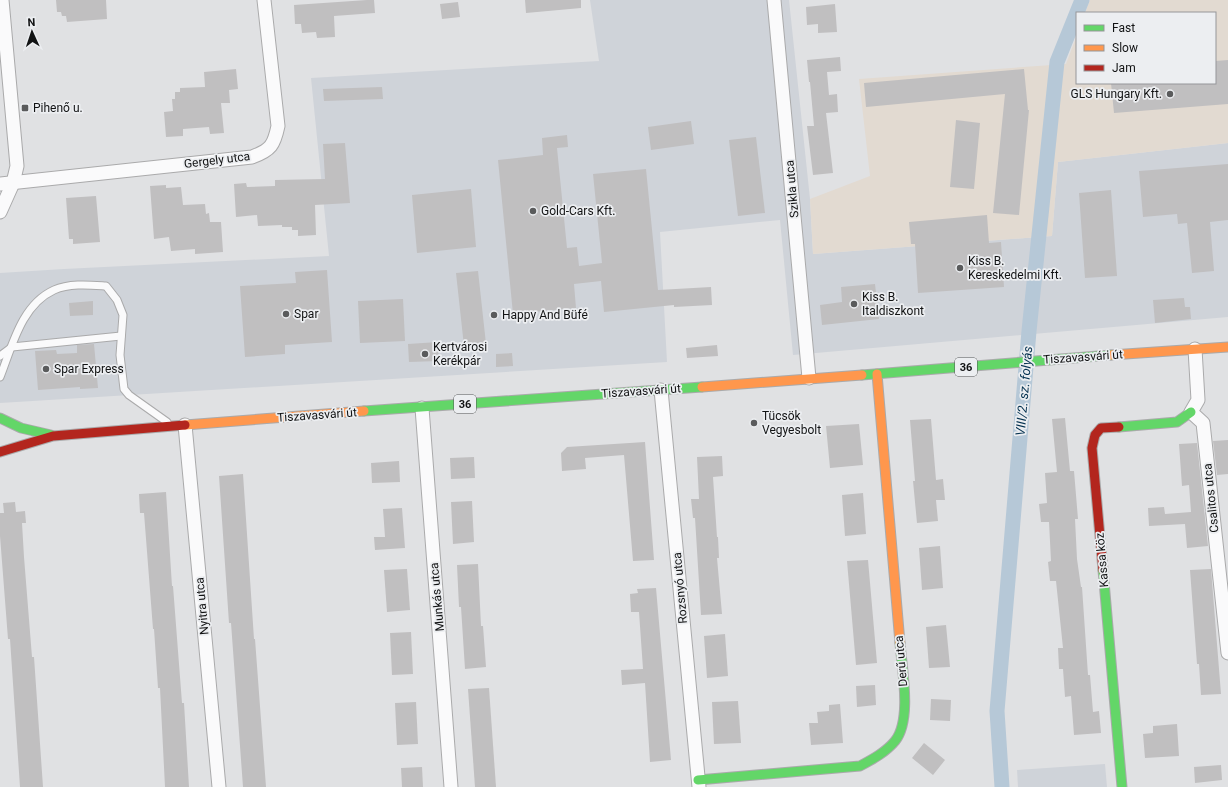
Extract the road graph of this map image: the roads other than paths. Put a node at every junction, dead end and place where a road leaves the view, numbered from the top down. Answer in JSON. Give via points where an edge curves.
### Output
{"nodes":[{"id":1,"x":2,"y":0,"type":"edge"},
{"id":2,"x":264,"y":0,"type":"edge"},
{"id":3,"x":774,"y":0,"type":"edge"},
{"id":4,"x":13,"y":183,"type":"junction"},
{"id":5,"x":0,"y":184,"type":"edge"},
{"id":6,"x":0,"y":212,"type":"edge"},
{"id":7,"x":121,"y":336,"type":"junction"},
{"id":8,"x":12,"y":347,"type":"junction"},
{"id":9,"x":1228,"y":347,"type":"edge"},
{"id":10,"x":1195,"y":349,"type":"junction"},
{"id":11,"x":0,"y":356,"type":"edge"},
{"id":12,"x":877,"y":374,"type":"junction"},
{"id":13,"x":0,"y":377,"type":"edge"},
{"id":14,"x":809,"y":378,"type":"junction"},
{"id":15,"x":662,"y":390,"type":"junction"},
{"id":16,"x":422,"y":408,"type":"junction"},
{"id":17,"x":1191,"y":412,"type":"junction"},
{"id":18,"x":0,"y":418,"type":"edge"},
{"id":19,"x":185,"y":425,"type":"junction"},
{"id":20,"x":172,"y":426,"type":"junction"},
{"id":21,"x":53,"y":436,"type":"junction"},
{"id":22,"x":0,"y":452,"type":"edge"},
{"id":23,"x":1228,"y":653,"type":"edge"},
{"id":24,"x":698,"y":784,"type":"edge"},
{"id":25,"x":219,"y":787,"type":"edge"},
{"id":26,"x":451,"y":787,"type":"edge"},
{"id":27,"x":1122,"y":787,"type":"edge"}],
"edges":[{"from":1,"to":4,"type":"street","via":[[17,166]]},
{"from":2,"to":4,"type":"street","name":"Gergely utca","via":[[278,126],[271,146],[265,152],[252,157]]},
{"from":3,"to":14,"type":"street","name":"Szikla utca"},
{"from":4,"to":5,"type":"street","name":"Gergely utca"},
{"from":4,"to":6,"type":"street"},
{"from":7,"to":8,"type":"lane"},
{"from":7,"to":8,"type":"lane","via":[[123,315],[117,300],[106,286],[74,285],[54,290],[39,300],[24,318]]},
{"from":7,"to":20,"type":"lane","via":[[120,355],[124,389]]},
{"from":8,"to":11,"type":"lane"},
{"from":8,"to":13,"type":"lane"},
{"from":9,"to":10,"type":"main road","name":"Tiszavasvári út","number":"36"},
{"from":10,"to":12,"type":"main road","name":"Tiszavasvári út","number":"36"},
{"from":10,"to":17,"type":"street","via":[[1198,400]]},
{"from":12,"to":14,"type":"main road","name":"Tiszavasvári út","number":"36"},
{"from":12,"to":24,"type":"main road","name":"Derű utca","via":[[905,708],[902,728],[894,743],[879,756],[860,766]]},
{"from":14,"to":15,"type":"main road","name":"Tiszavasvári út","number":"36"},
{"from":15,"to":16,"type":"main road","name":"Tiszavasvári út","number":"36"},
{"from":15,"to":24,"type":"street","name":"Rozsnyó utca"},
{"from":16,"to":19,"type":"main road","name":"Tiszavasvári út","number":"36"},
{"from":16,"to":26,"type":"street","name":"Munkás utca"},
{"from":17,"to":23,"type":"street","name":"Csalitos utca","via":[[1203,423]]},
{"from":17,"to":27,"type":"main road","name":"Kassa köz","via":[[1177,422],[1101,428],[1095,435],[1092,448]]},
{"from":18,"to":21,"type":"main road","number":"36","via":[[21,428]]},
{"from":19,"to":20,"type":"main road","name":"Tiszavasvári út","number":"36"},
{"from":19,"to":25,"type":"street","name":"Nyitra utca"},
{"from":20,"to":21,"type":"main road","name":"Tiszavasvári út","number":"36"},
{"from":21,"to":22,"type":"main road","number":"36"}]}
